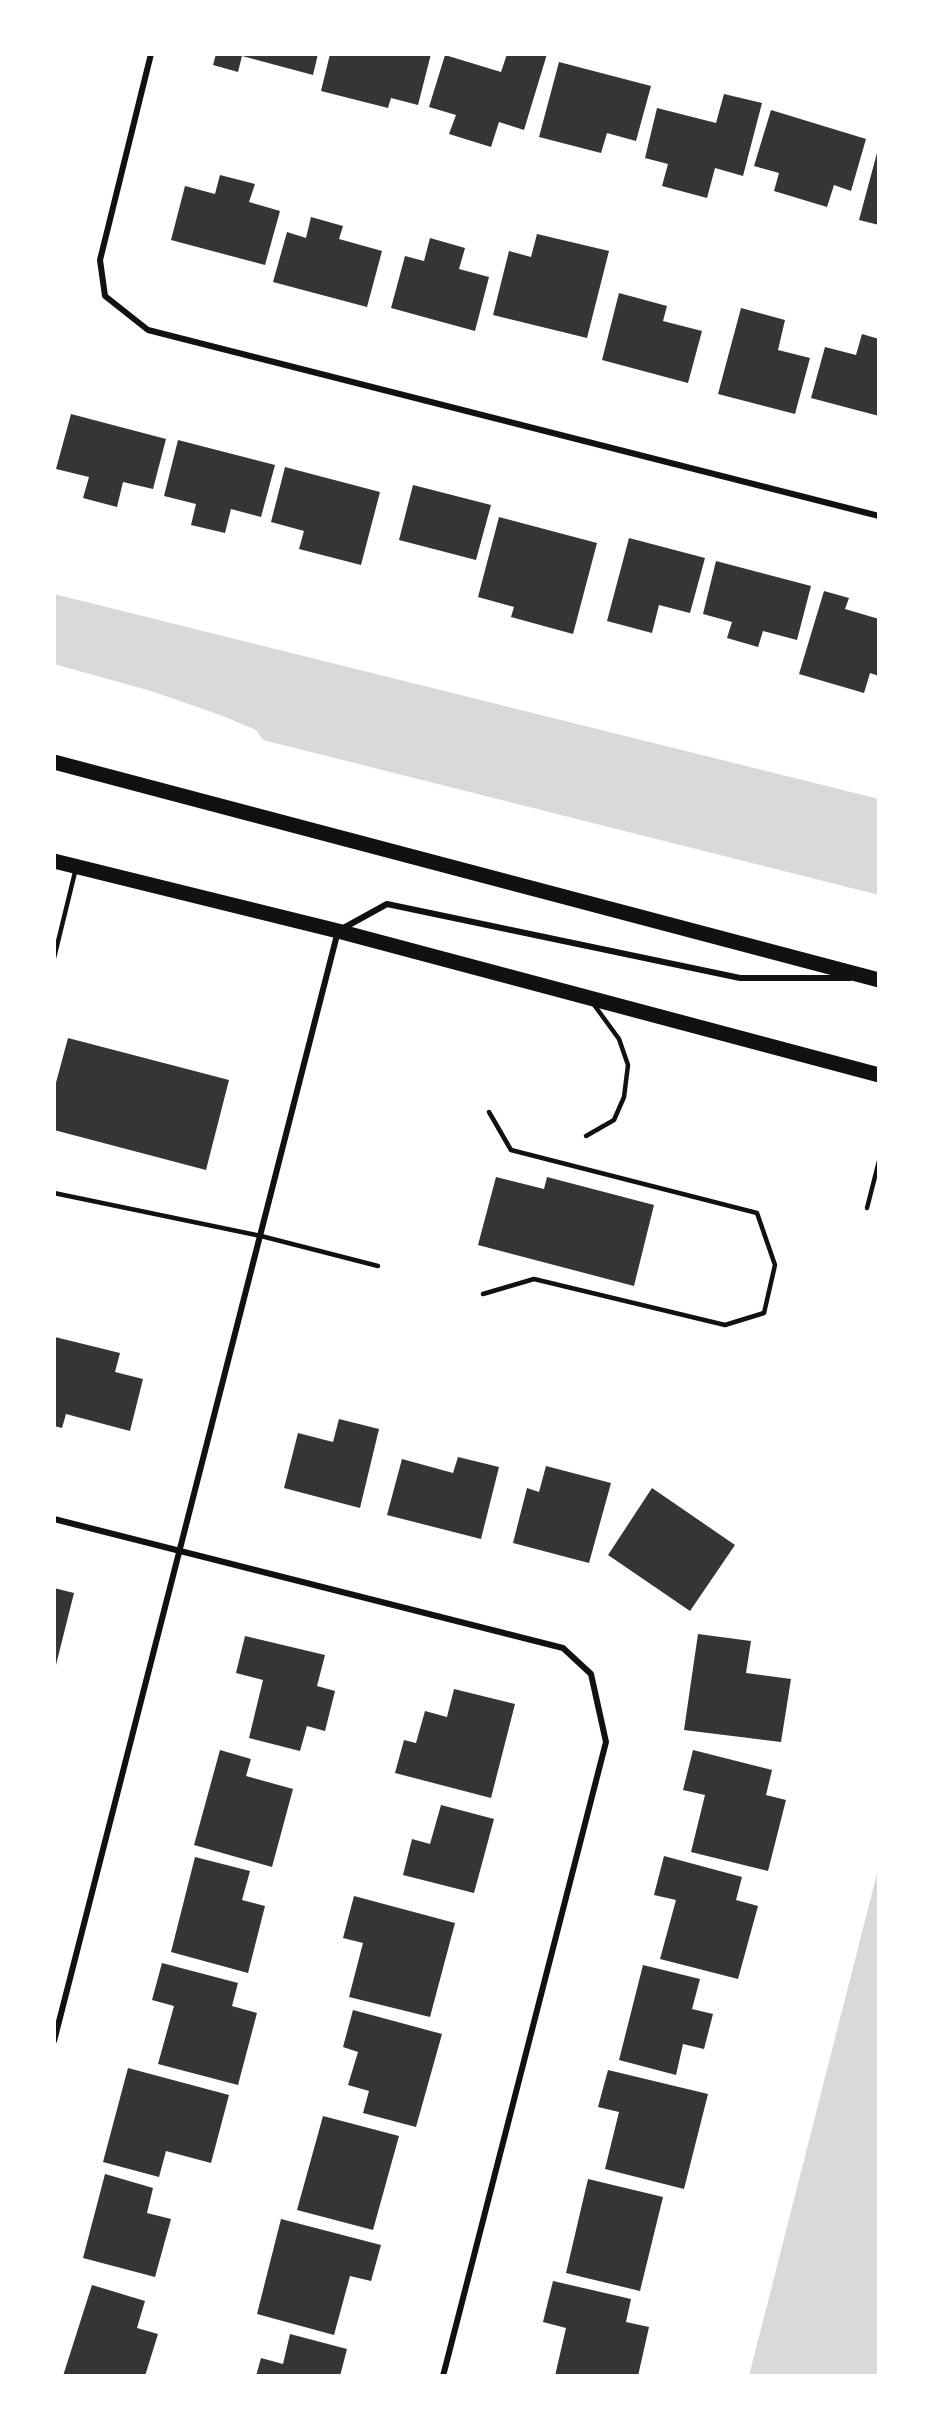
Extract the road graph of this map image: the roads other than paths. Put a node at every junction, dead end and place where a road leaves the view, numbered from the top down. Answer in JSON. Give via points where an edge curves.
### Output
{"nodes":[{"id":1,"x":151,"y":54,"type":"edge"},
{"id":2,"x":879,"y":516,"type":"edge"},
{"id":3,"x":54,"y":762,"type":"edge"},
{"id":4,"x":54,"y":861,"type":"edge"},
{"id":5,"x":76,"y":866,"type":"junction"},
{"id":6,"x":338,"y":931,"type":"junction"},
{"id":7,"x":54,"y":958,"type":"edge"},
{"id":8,"x":877,"y":979,"type":"edge"},
{"id":9,"x":588,"y":998,"type":"junction"},
{"id":10,"x":879,"y":1075,"type":"edge"},
{"id":11,"x":489,"y":1112,"type":"dead end"},
{"id":12,"x":586,"y":1136,"type":"dead end"},
{"id":13,"x":879,"y":1161,"type":"edge"},
{"id":14,"x":54,"y":1193,"type":"edge"},
{"id":15,"x":867,"y":1208,"type":"dead end"},
{"id":16,"x":261,"y":1236,"type":"junction"},
{"id":17,"x":378,"y":1266,"type":"dead end"},
{"id":18,"x":483,"y":1294,"type":"dead end"},
{"id":19,"x":54,"y":1519,"type":"edge"},
{"id":20,"x":180,"y":1551,"type":"junction"},
{"id":21,"x":54,"y":2041,"type":"edge"},
{"id":22,"x":443,"y":2376,"type":"edge"}],
"edges":[{"from":1,"to":2,"type":"street","via":[[99,260],[105,296],[148,330]]},
{"from":3,"to":8,"type":"main road"},
{"from":4,"to":5,"type":"main road"},
{"from":5,"to":6,"type":"main road"},
{"from":5,"to":7,"type":"lane"},
{"from":6,"to":8,"type":"street","via":[[387,904],[740,978]]},
{"from":6,"to":9,"type":"main road"},
{"from":6,"to":16,"type":"street"},
{"from":9,"to":10,"type":"main road"},
{"from":9,"to":12,"type":"lane","via":[[619,1039],[628,1065],[624,1097],[614,1120]]},
{"from":11,"to":18,"type":"lane","via":[[511,1150],[757,1213],[776,1265],[764,1313],[725,1325],[534,1279]]},
{"from":13,"to":15,"type":"lane"},
{"from":14,"to":16,"type":"lane"},
{"from":16,"to":17,"type":"lane"},
{"from":16,"to":20,"type":"street"},
{"from":19,"to":20,"type":"street"},
{"from":20,"to":21,"type":"street"},
{"from":20,"to":22,"type":"street","via":[[563,1648],[591,1674],[606,1742]]}]}
